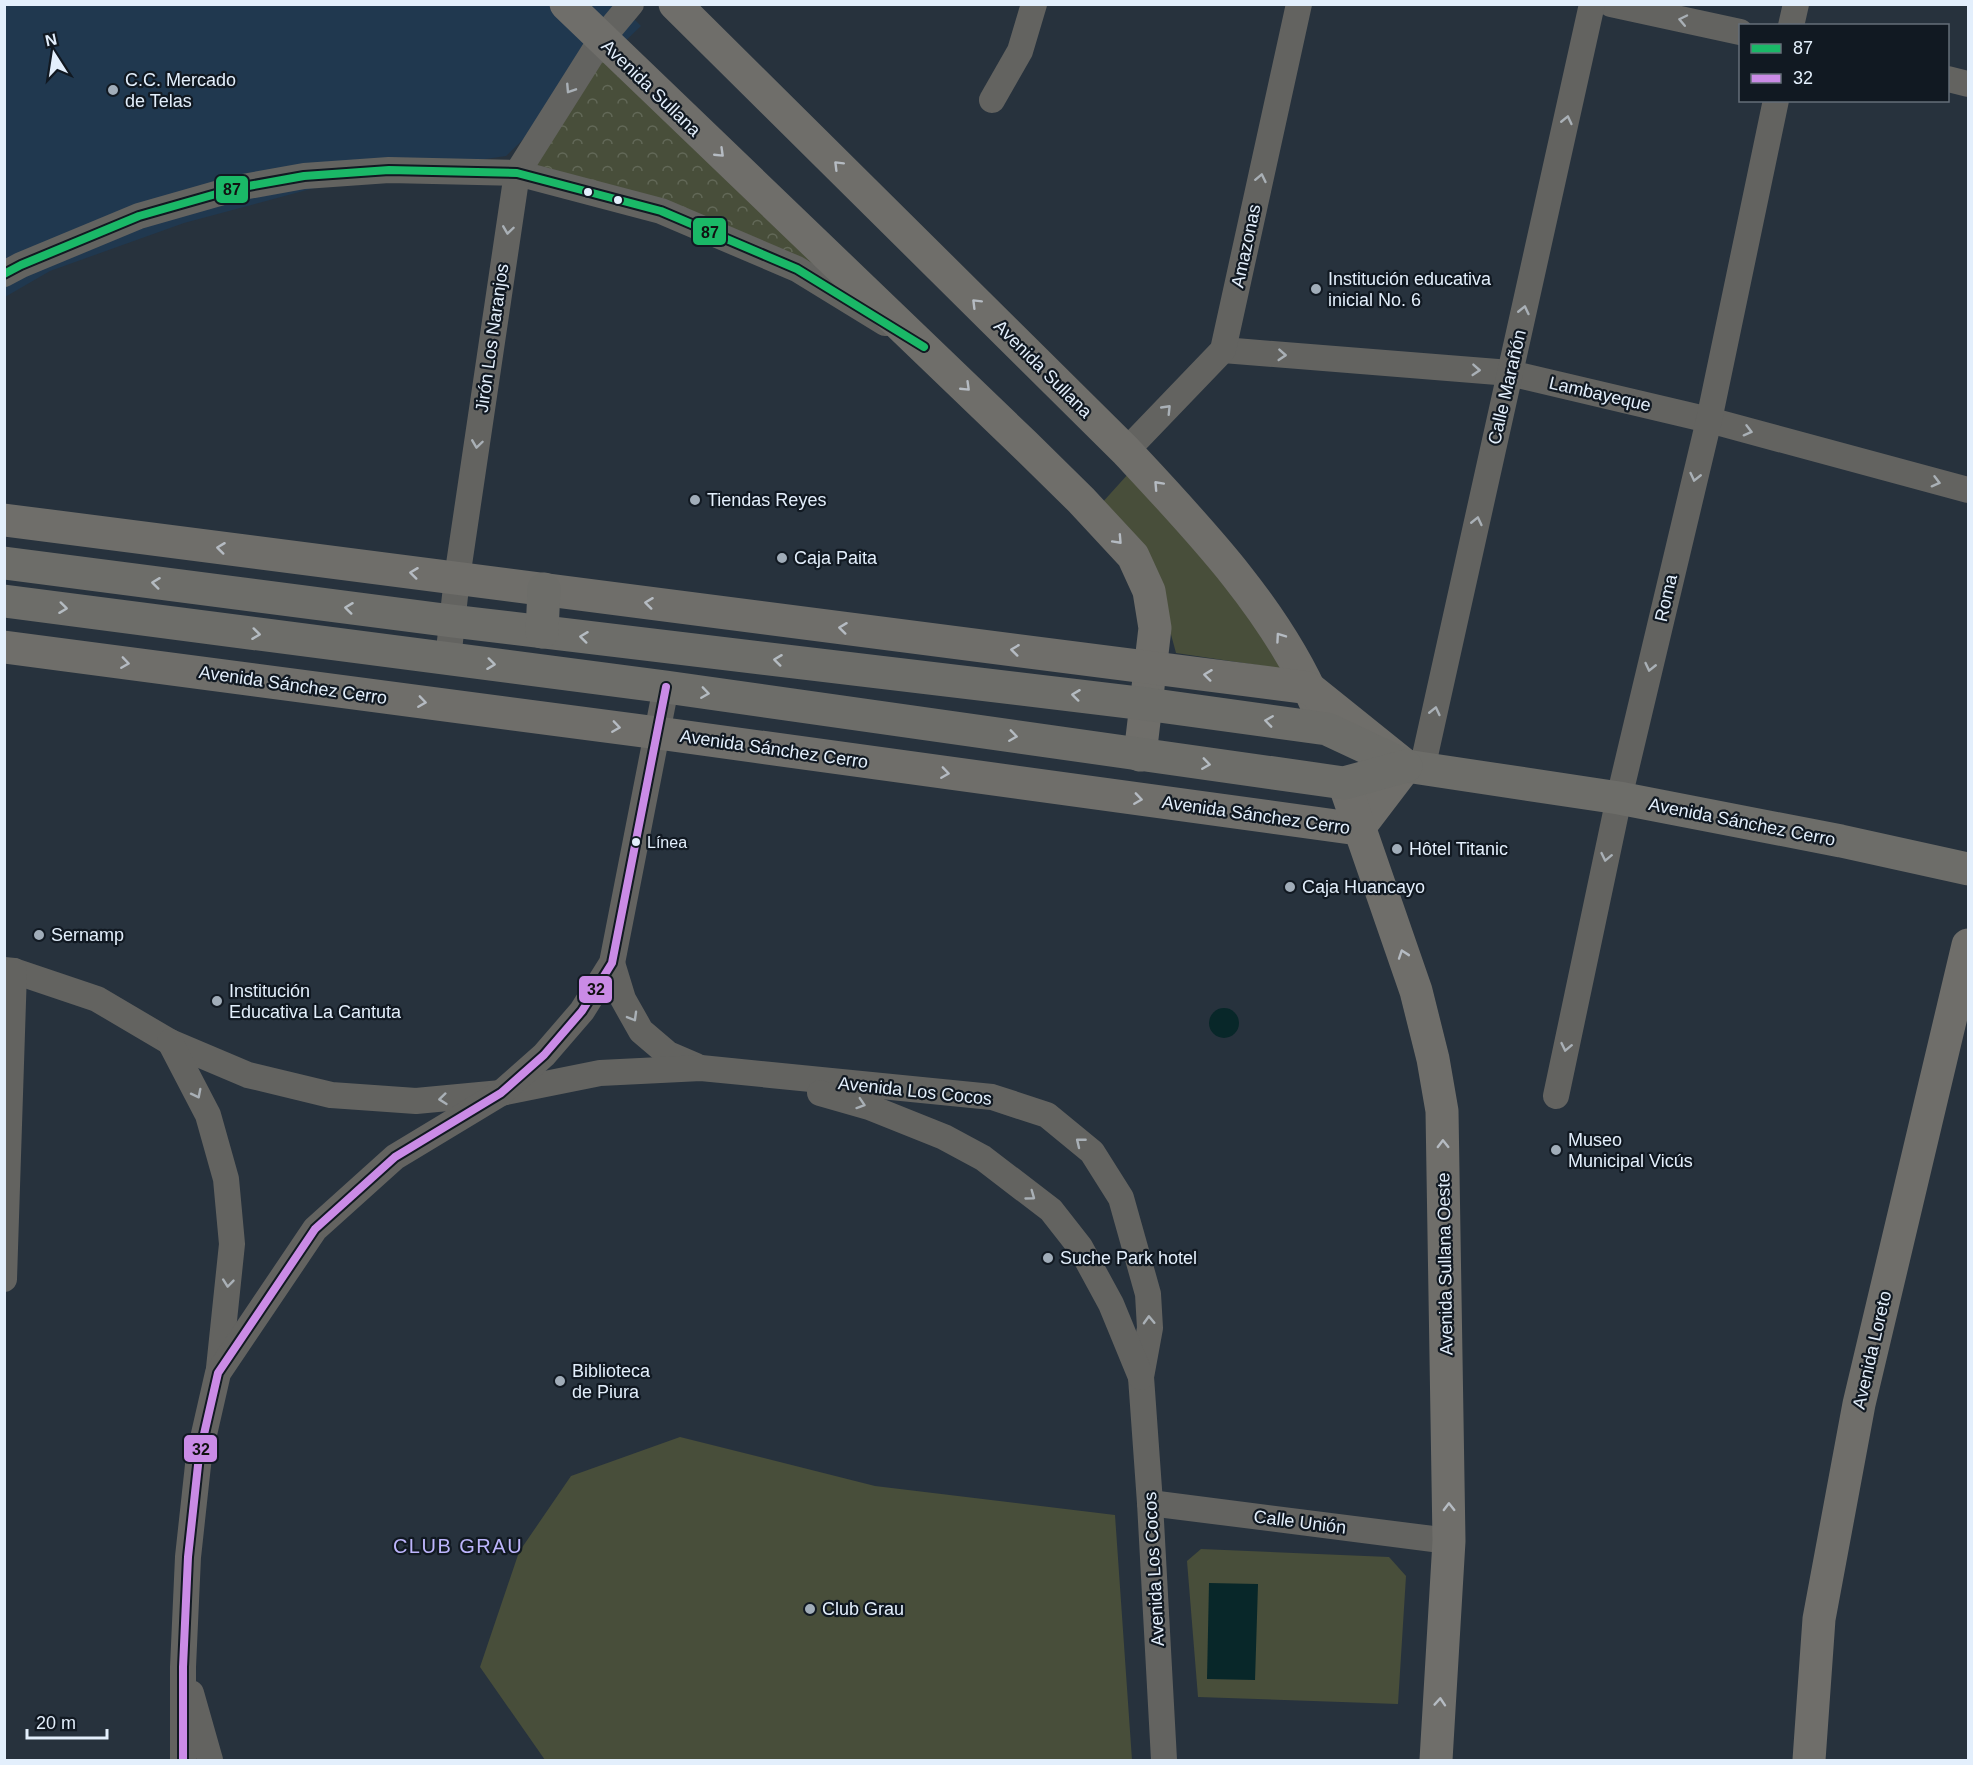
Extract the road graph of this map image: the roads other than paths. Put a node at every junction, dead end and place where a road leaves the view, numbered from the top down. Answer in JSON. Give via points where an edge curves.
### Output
{"nodes":[{"id":1,"x":566,"y":4,"type":"edge"},
{"id":2,"x":631,"y":4,"type":"edge"},
{"id":3,"x":675,"y":4,"type":"edge"},
{"id":4,"x":1034,"y":4,"type":"edge"},
{"id":5,"x":1299,"y":4,"type":"edge"},
{"id":6,"x":1592,"y":4,"type":"edge"},
{"id":7,"x":1611,"y":4,"type":"edge"},
{"id":8,"x":1796,"y":4,"type":"edge"},
{"id":9,"x":1791,"y":24,"type":"edge"},
{"id":10,"x":1739,"y":32,"type":"edge"},
{"id":11,"x":601,"y":40,"type":"junction"},
{"id":12,"x":1949,"y":79,"type":"edge"},
{"id":13,"x":1968,"y":84,"type":"edge"},
{"id":14,"x":992,"y":100,"type":"dead end"},
{"id":15,"x":1776,"y":102,"type":"edge"},
{"id":16,"x":517,"y":173,"type":"junction"},
{"id":17,"x":4,"y":274,"type":"edge"},
{"id":18,"x":924,"y":347,"type":"junction"},
{"id":19,"x":1223,"y":350,"type":"junction"},
{"id":20,"x":1510,"y":373,"type":"junction"},
{"id":21,"x":1709,"y":420,"type":"junction"},
{"id":22,"x":1126,"y":451,"type":"junction"},
{"id":23,"x":1968,"y":490,"type":"edge"},
{"id":24,"x":4,"y":520,"type":"edge"},
{"id":25,"x":4,"y":563,"type":"edge"},
{"id":26,"x":457,"y":578,"type":"junction"},
{"id":27,"x":544,"y":589,"type":"junction"},
{"id":28,"x":4,"y":601,"type":"edge"},
{"id":29,"x":452,"y":621,"type":"junction"},
{"id":30,"x":542,"y":632,"type":"junction"},
{"id":31,"x":4,"y":647,"type":"edge"},
{"id":32,"x":448,"y":659,"type":"junction"},
{"id":33,"x":1150,"y":667,"type":"junction"},
{"id":34,"x":666,"y":687,"type":"junction"},
{"id":35,"x":1309,"y":688,"type":"junction"},
{"id":36,"x":1146,"y":704,"type":"junction"},
{"id":37,"x":1327,"y":729,"type":"junction"},
{"id":38,"x":658,"y":733,"type":"junction"},
{"id":39,"x":1140,"y":755,"type":"junction"},
{"id":40,"x":1414,"y":767,"type":"junction"},
{"id":41,"x":1344,"y":783,"type":"junction"},
{"id":42,"x":1619,"y":798,"type":"junction"},
{"id":43,"x":1358,"y":829,"type":"junction"},
{"id":44,"x":1968,"y":869,"type":"edge"},
{"id":45,"x":1968,"y":945,"type":"edge"},
{"id":46,"x":612,"y":963,"type":"junction"},
{"id":47,"x":9,"y":970,"type":"edge"},
{"id":48,"x":170,"y":1042,"type":"junction"},
{"id":49,"x":701,"y":1068,"type":"junction"},
{"id":50,"x":501,"y":1093,"type":"junction"},
{"id":51,"x":1556,"y":1096,"type":"dead end"},
{"id":52,"x":4,"y":1279,"type":"edge"},
{"id":53,"x":218,"y":1373,"type":"junction"},
{"id":54,"x":1141,"y":1377,"type":"junction"},
{"id":55,"x":1150,"y":1503,"type":"junction"},
{"id":56,"x":1449,"y":1541,"type":"junction"},
{"id":57,"x":183,"y":1667,"type":"junction"},
{"id":58,"x":183,"y":1761,"type":"edge"},
{"id":59,"x":210,"y":1761,"type":"edge"},
{"id":60,"x":1164,"y":1761,"type":"edge"},
{"id":61,"x":1436,"y":1761,"type":"edge"},
{"id":62,"x":1809,"y":1761,"type":"edge"}],
"edges":[{"from":1,"to":11,"type":"main road","name":"Avenida Sullana"},
{"from":2,"to":11,"type":"street","name":"Jirón Los Naranjos"},
{"from":22,"to":3,"type":"main road","name":"Avenida Sullana","one_way":true},
{"from":4,"to":14,"type":"street","via":[[1020,51]]},
{"from":19,"to":5,"type":"street","name":"Amazonas","one_way":true},
{"from":20,"to":6,"type":"street","name":"Calle Marañón","one_way":true},
{"from":10,"to":7,"type":"street","one_way":true},
{"from":8,"to":9,"type":"street"},
{"from":11,"to":16,"type":"street","name":"Jirón Los Naranjos","one_way":true},
{"from":11,"to":18,"type":"main road","name":"Avenida Sullana","one_way":true},
{"from":12,"to":13,"type":"street"},
{"from":15,"to":21,"type":"street","name":"Roma"},
{"from":16,"to":17,"type":"street","via":[[389,170],[304,176],[237,188],[139,216]]},
{"from":16,"to":18,"type":"street","via":[[661,211],[797,269]]},
{"from":16,"to":26,"type":"street","name":"Jirón Los Naranjos","one_way":true},
{"from":18,"to":33,"type":"main road","name":"Avenida Sullana","one_way":true,"via":[[1133,556],[1149,591],[1155,628]]},
{"from":19,"to":20,"type":"street","name":"Lambayeque","one_way":true},
{"from":22,"to":19,"type":"street","one_way":true},
{"from":20,"to":21,"type":"street","name":"Lambayeque"},
{"from":40,"to":20,"type":"street","name":"Calle Marañón","one_way":true},
{"from":21,"to":23,"type":"street","name":"Lambayeque","one_way":true},
{"from":21,"to":42,"type":"street","name":"Roma","one_way":true},
{"from":35,"to":22,"type":"main road","name":"Avenida Sullana","one_way":true,"via":[[1286,645],[1254,600],[1191,520]]},
{"from":26,"to":24,"type":"main road","one_way":true},
{"from":29,"to":25,"type":"main road","name":"Avenida Sánchez Cerro","one_way":true},
{"from":26,"to":27,"type":"main road"},
{"from":26,"to":29,"type":"street","name":"Jirón Los Naranjos"},
{"from":27,"to":30,"type":"main road"},
{"from":33,"to":27,"type":"main road","one_way":true},
{"from":28,"to":32,"type":"main road","name":"Avenida Sánchez Cerro","one_way":true},
{"from":29,"to":30,"type":"main road","name":"Avenida Sánchez Cerro"},
{"from":29,"to":32,"type":"street","name":"Jirón Los Naranjos"},
{"from":36,"to":30,"type":"main road","name":"Avenida Sánchez Cerro","one_way":true},
{"from":31,"to":38,"type":"main road","name":"Avenida Sánchez Cerro","one_way":true},
{"from":32,"to":34,"type":"main road","name":"Avenida Sánchez Cerro","one_way":true},
{"from":35,"to":33,"type":"main road","one_way":true},
{"from":33,"to":36,"type":"main road","name":"Avenida Sullana"},
{"from":34,"to":38,"type":"street","name":"Avenida Los Cocos"},
{"from":34,"to":39,"type":"main road","name":"Avenida Sánchez Cerro","one_way":true},
{"from":35,"to":37,"type":"main road","name":"Avenida Sullana"},
{"from":35,"to":40,"type":"main road"},
{"from":37,"to":36,"type":"main road","name":"Avenida Sánchez Cerro","one_way":true},
{"from":36,"to":39,"type":"main road","name":"Avenida Sullana"},
{"from":37,"to":40,"type":"main road","name":"Avenida Sánchez Cerro"},
{"from":37,"to":41,"type":"main road","name":"Avenida Sullana"},
{"from":38,"to":43,"type":"main road","name":"Avenida Sánchez Cerro","one_way":true},
{"from":38,"to":46,"type":"street","name":"Avenida Los Cocos"},
{"from":39,"to":41,"type":"main road","name":"Avenida Sánchez Cerro","one_way":true},
{"from":40,"to":41,"type":"main road","name":"Avenida Sánchez Cerro"},
{"from":40,"to":42,"type":"main road","name":"Avenida Sánchez Cerro"},
{"from":40,"to":43,"type":"main road","name":"Avenida Sánchez Cerro"},
{"from":41,"to":43,"type":"main road","name":"Avenida Sullana Oeste"},
{"from":42,"to":44,"type":"main road","name":"Avenida Sánchez Cerro"},
{"from":42,"to":51,"type":"street","name":"Roma","one_way":true},
{"from":56,"to":43,"type":"main road","name":"Avenida Sullana Oeste","one_way":true,"via":[[1442,1111],[1416,991]]},
{"from":45,"to":62,"type":"main road","name":"Avenida Loreto","via":[[1859,1404],[1820,1619]]},
{"from":46,"to":49,"type":"street","name":"Avenida Los Cocos","one_way":true,"via":[[623,999],[641,1031],[668,1054]]},
{"from":46,"to":50,"type":"street","name":"Avenida Los Cocos","via":[[582,1011],[544,1055]]},
{"from":47,"to":48,"type":"street","via":[[97,999]]},
{"from":47,"to":52,"type":"street"},
{"from":50,"to":48,"type":"street","one_way":true,"via":[[416,1101],[331,1095],[248,1076]]},
{"from":48,"to":53,"type":"street","one_way":true,"via":[[208,1115],[226,1179],[232,1244]]},
{"from":49,"to":50,"type":"street","name":"Avenida Los Cocos","via":[[600,1073]]},
{"from":49,"to":54,"type":"street","name":"Avenida Los Cocos","one_way":true,"via":[[836,1096],[944,1137],[983,1158],[1051,1210],[1080,1247],[1111,1304]]},
{"from":54,"to":49,"type":"street","name":"Avenida Los Cocos","one_way":true,"via":[[1150,1328],[1148,1294],[1121,1198],[1092,1152],[1047,1115],[992,1097]]},
{"from":50,"to":53,"type":"street","name":"Avenida Los Cocos","via":[[395,1157],[315,1229]]},
{"from":53,"to":57,"type":"street","name":"Avenida Los Cocos","via":[[198,1467],[188,1557]]},
{"from":54,"to":55,"type":"street","name":"Avenida Los Cocos"},
{"from":55,"to":56,"type":"street","name":"Calle Unión"},
{"from":55,"to":60,"type":"street","name":"Avenida Los Cocos"},
{"from":61,"to":56,"type":"main road","name":"Avenida Sullana Oeste","one_way":true},
{"from":57,"to":58,"type":"street","name":"Avenida Los Cocos"},
{"from":57,"to":59,"type":"street","name":"Avenida Los Cocos"}]}
